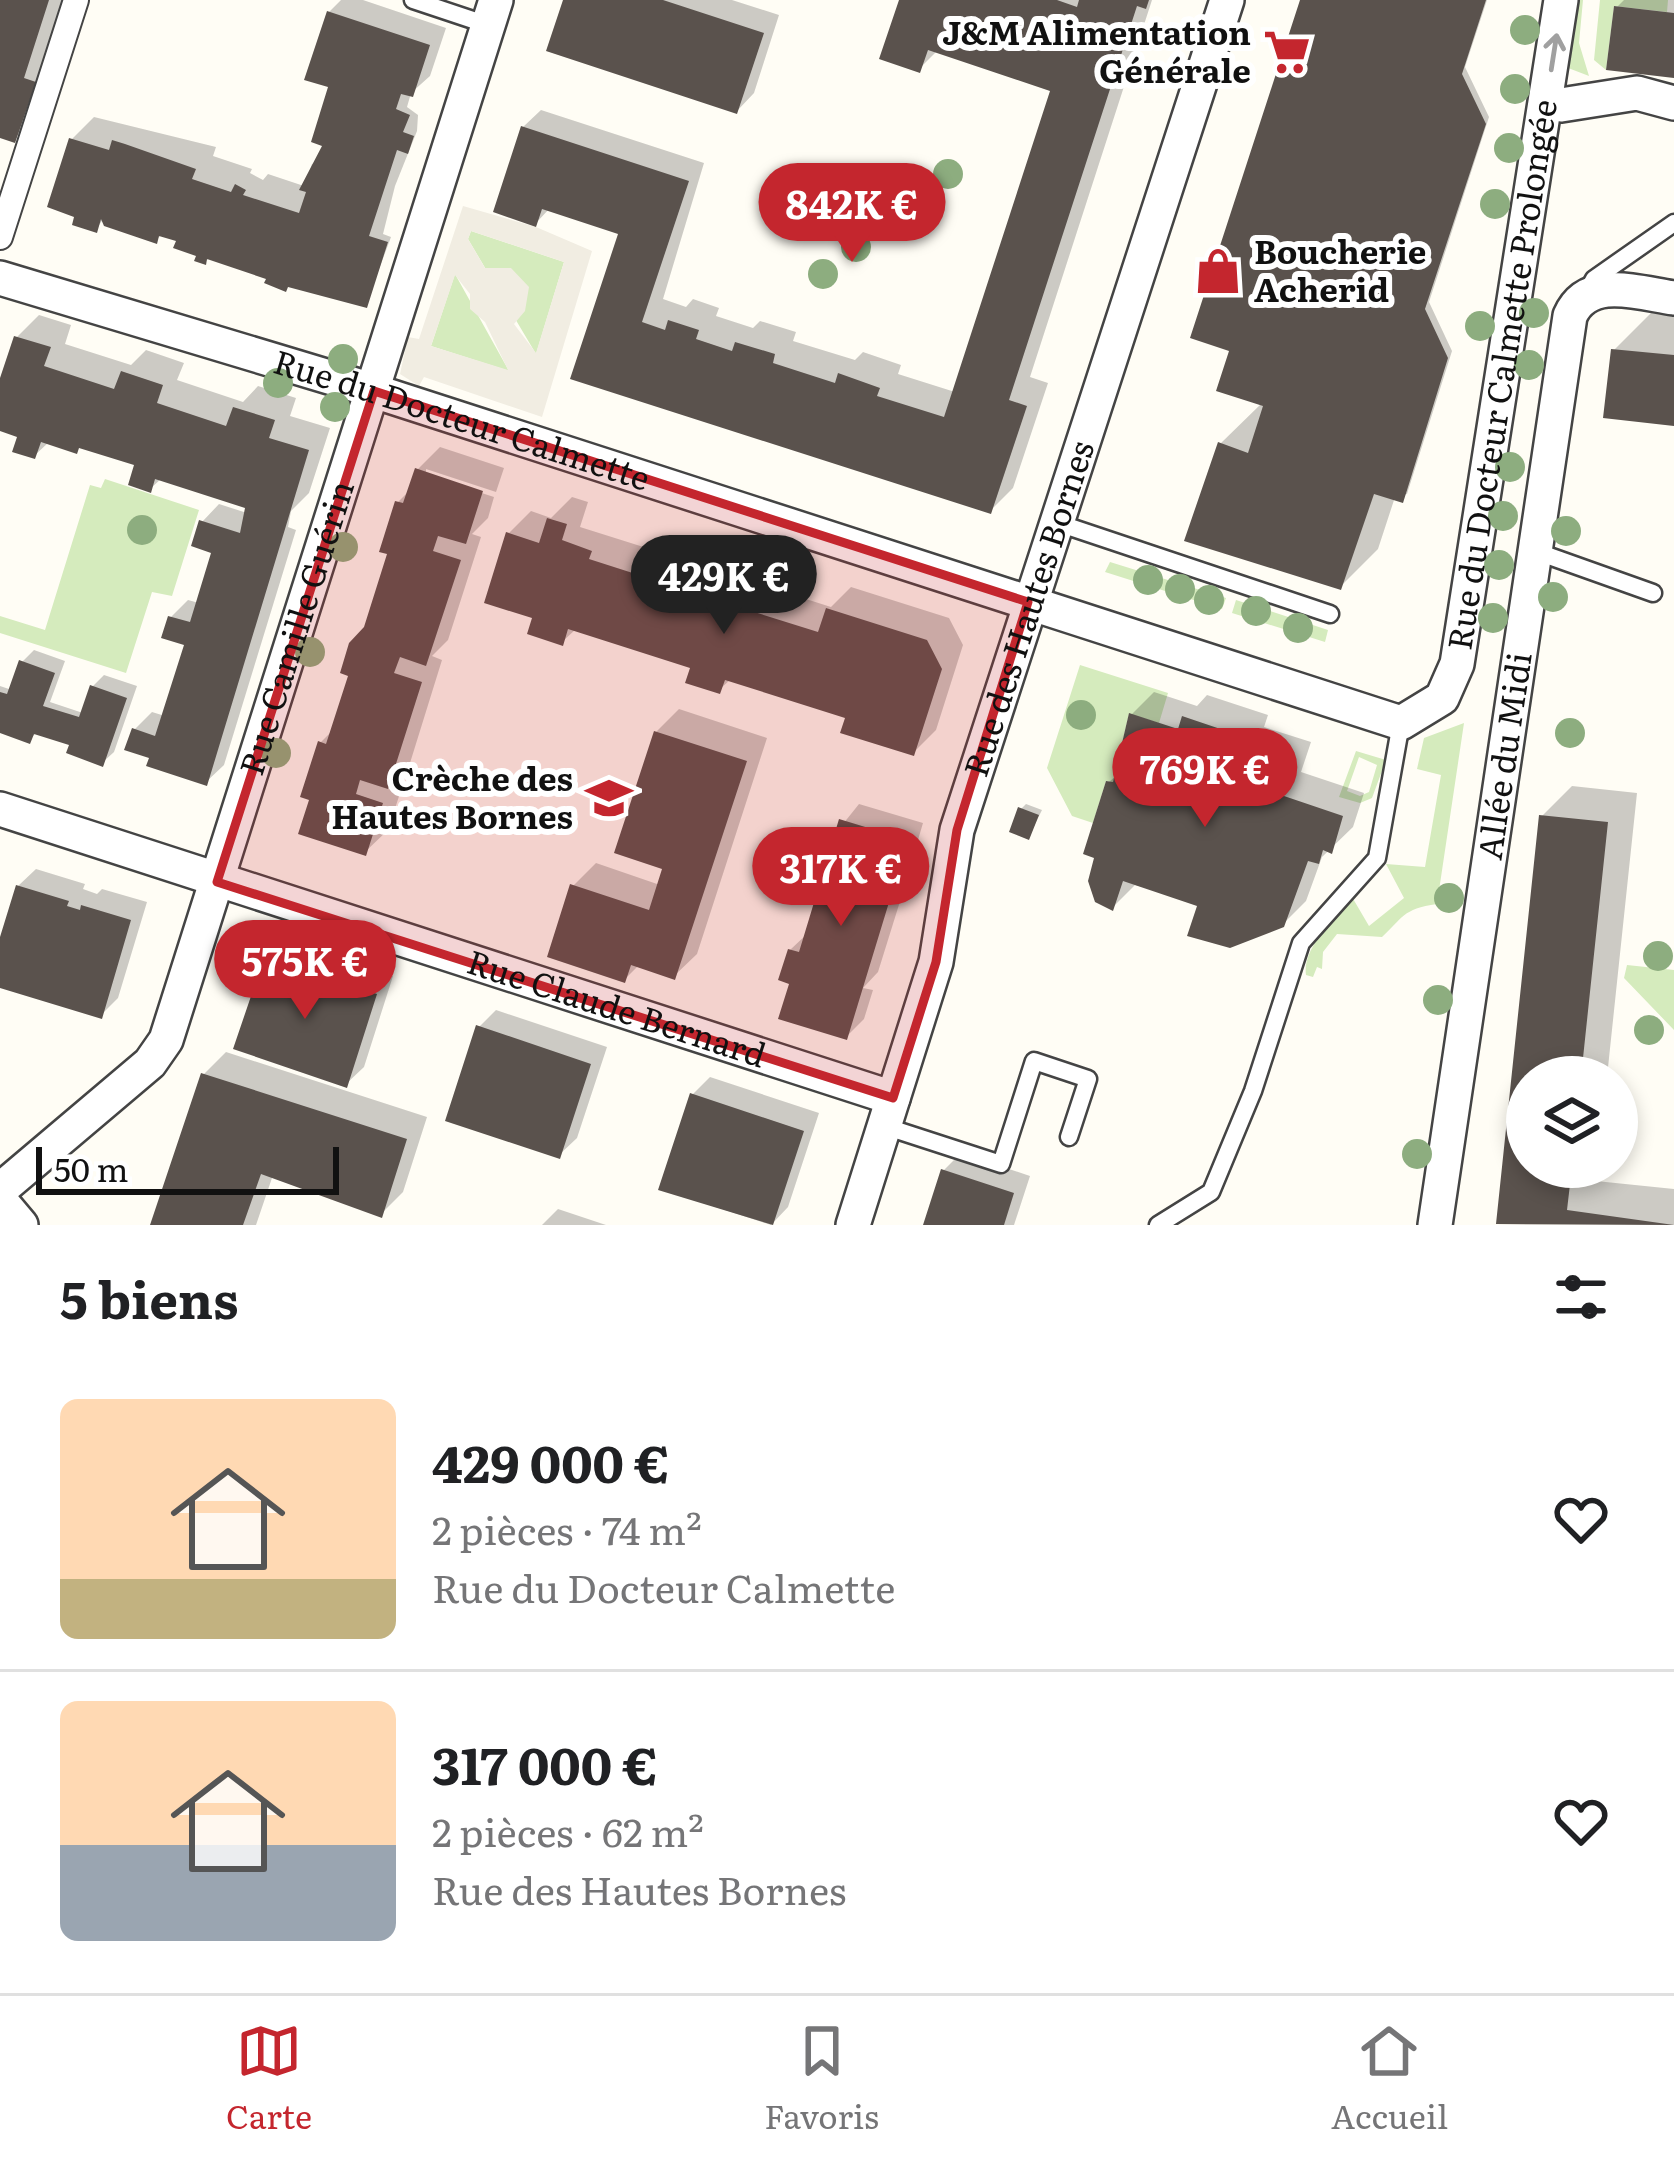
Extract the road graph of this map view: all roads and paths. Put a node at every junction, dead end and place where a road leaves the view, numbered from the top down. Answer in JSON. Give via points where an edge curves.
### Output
{"nodes":[{"id":1,"x":76,"y":0,"type":"edge"},
{"id":2,"x":413,"y":0,"type":"edge"},
{"id":3,"x":1227,"y":0,"type":"edge"},
{"id":4,"x":1562,"y":0,"type":"edge"},
{"id":5,"x":492,"y":12,"type":"edge"},
{"id":6,"x":1674,"y":103,"type":"edge"},
{"id":7,"x":1561,"y":105,"type":"dead end"},
{"id":8,"x":1674,"y":223,"type":"edge"},
{"id":9,"x":0,"y":237,"type":"edge"},
{"id":10,"x":0,"y":278,"type":"edge"},
{"id":11,"x":1586,"y":295,"type":"junction"},
{"id":12,"x":1674,"y":298,"type":"edge"},
{"id":13,"x":374,"y":391,"type":"junction"},
{"id":14,"x":1054,"y":522,"type":"junction"},
{"id":15,"x":1534,"y":550,"type":"junction"},
{"id":16,"x":1653,"y":593,"type":"dead end"},
{"id":17,"x":1028,"y":602,"type":"junction"},
{"id":18,"x":1330,"y":614,"type":"dead end"},
{"id":19,"x":1401,"y":723,"type":"junction"},
{"id":20,"x":0,"y":809,"type":"edge"},
{"id":21,"x":217,"y":882,"type":"junction"},
{"id":22,"x":888,"y":1112,"type":"junction"},
{"id":23,"x":1070,"y":1137,"type":"dead end"},
{"id":24,"x":0,"y":1190,"type":"edge"},
{"id":25,"x":0,"y":1200,"type":"edge"},
{"id":26,"x":21,"y":1225,"type":"edge"},
{"id":27,"x":853,"y":1225,"type":"edge"},
{"id":28,"x":1157,"y":1225,"type":"edge"},
{"id":29,"x":1435,"y":1225,"type":"edge"}],
"edges":[{"from":1,"to":9,"type":"street"},
{"from":2,"to":5,"type":"lane"},
{"from":3,"to":14,"type":"street","name":"Rue des Hautes Bornes"},
{"from":19,"to":4,"type":"street","name":"Rue du Docteur Calmette Prolongée","one_way":true,"via":[[1442,698],[1457,664]]},
{"from":5,"to":13,"type":"street","name":"Rue Camille Guérin"},
{"from":6,"to":7,"type":"street","via":[[1637,93]]},
{"from":8,"to":11,"type":"lane","via":[[1594,279]]},
{"from":10,"to":13,"type":"street","name":"Rue du Docteur Calmette"},
{"from":11,"to":12,"type":"street","via":[[1618,290]]},
{"from":11,"to":15,"type":"street","name":"Allée du Midi","via":[[1570,316]]},
{"from":13,"to":17,"type":"street","name":"Rue du Docteur Calmette"},
{"from":13,"to":21,"type":"street","name":"Rue Camille Guérin"},
{"from":14,"to":17,"type":"street","name":"Rue des Hautes Bornes"},
{"from":14,"to":18,"type":"lane"},
{"from":15,"to":16,"type":"lane"},
{"from":15,"to":29,"type":"street","name":"Allée du Midi"},
{"from":17,"to":19,"type":"street","name":"Rue du Docteur Calmette"},
{"from":17,"to":22,"type":"street","name":"Rue des Hautes Bornes","via":[[957,830],[936,962]]},
{"from":19,"to":28,"type":"lane","via":[[1377,858],[1301,943],[1210,1192]]},
{"from":20,"to":21,"type":"street","name":"Rue Claude Bernard"},
{"from":21,"to":22,"type":"street","name":"Rue Claude Bernard"},
{"from":21,"to":24,"type":"street","name":"Rue Camille Guérin","via":[[166,1040],[150,1064]]},
{"from":22,"to":23,"type":"lane","via":[[1001,1164],[1034,1061],[1088,1079]]},
{"from":22,"to":27,"type":"street","name":"Rue des Hautes Bornes"},
{"from":25,"to":26,"type":"street"}]}
